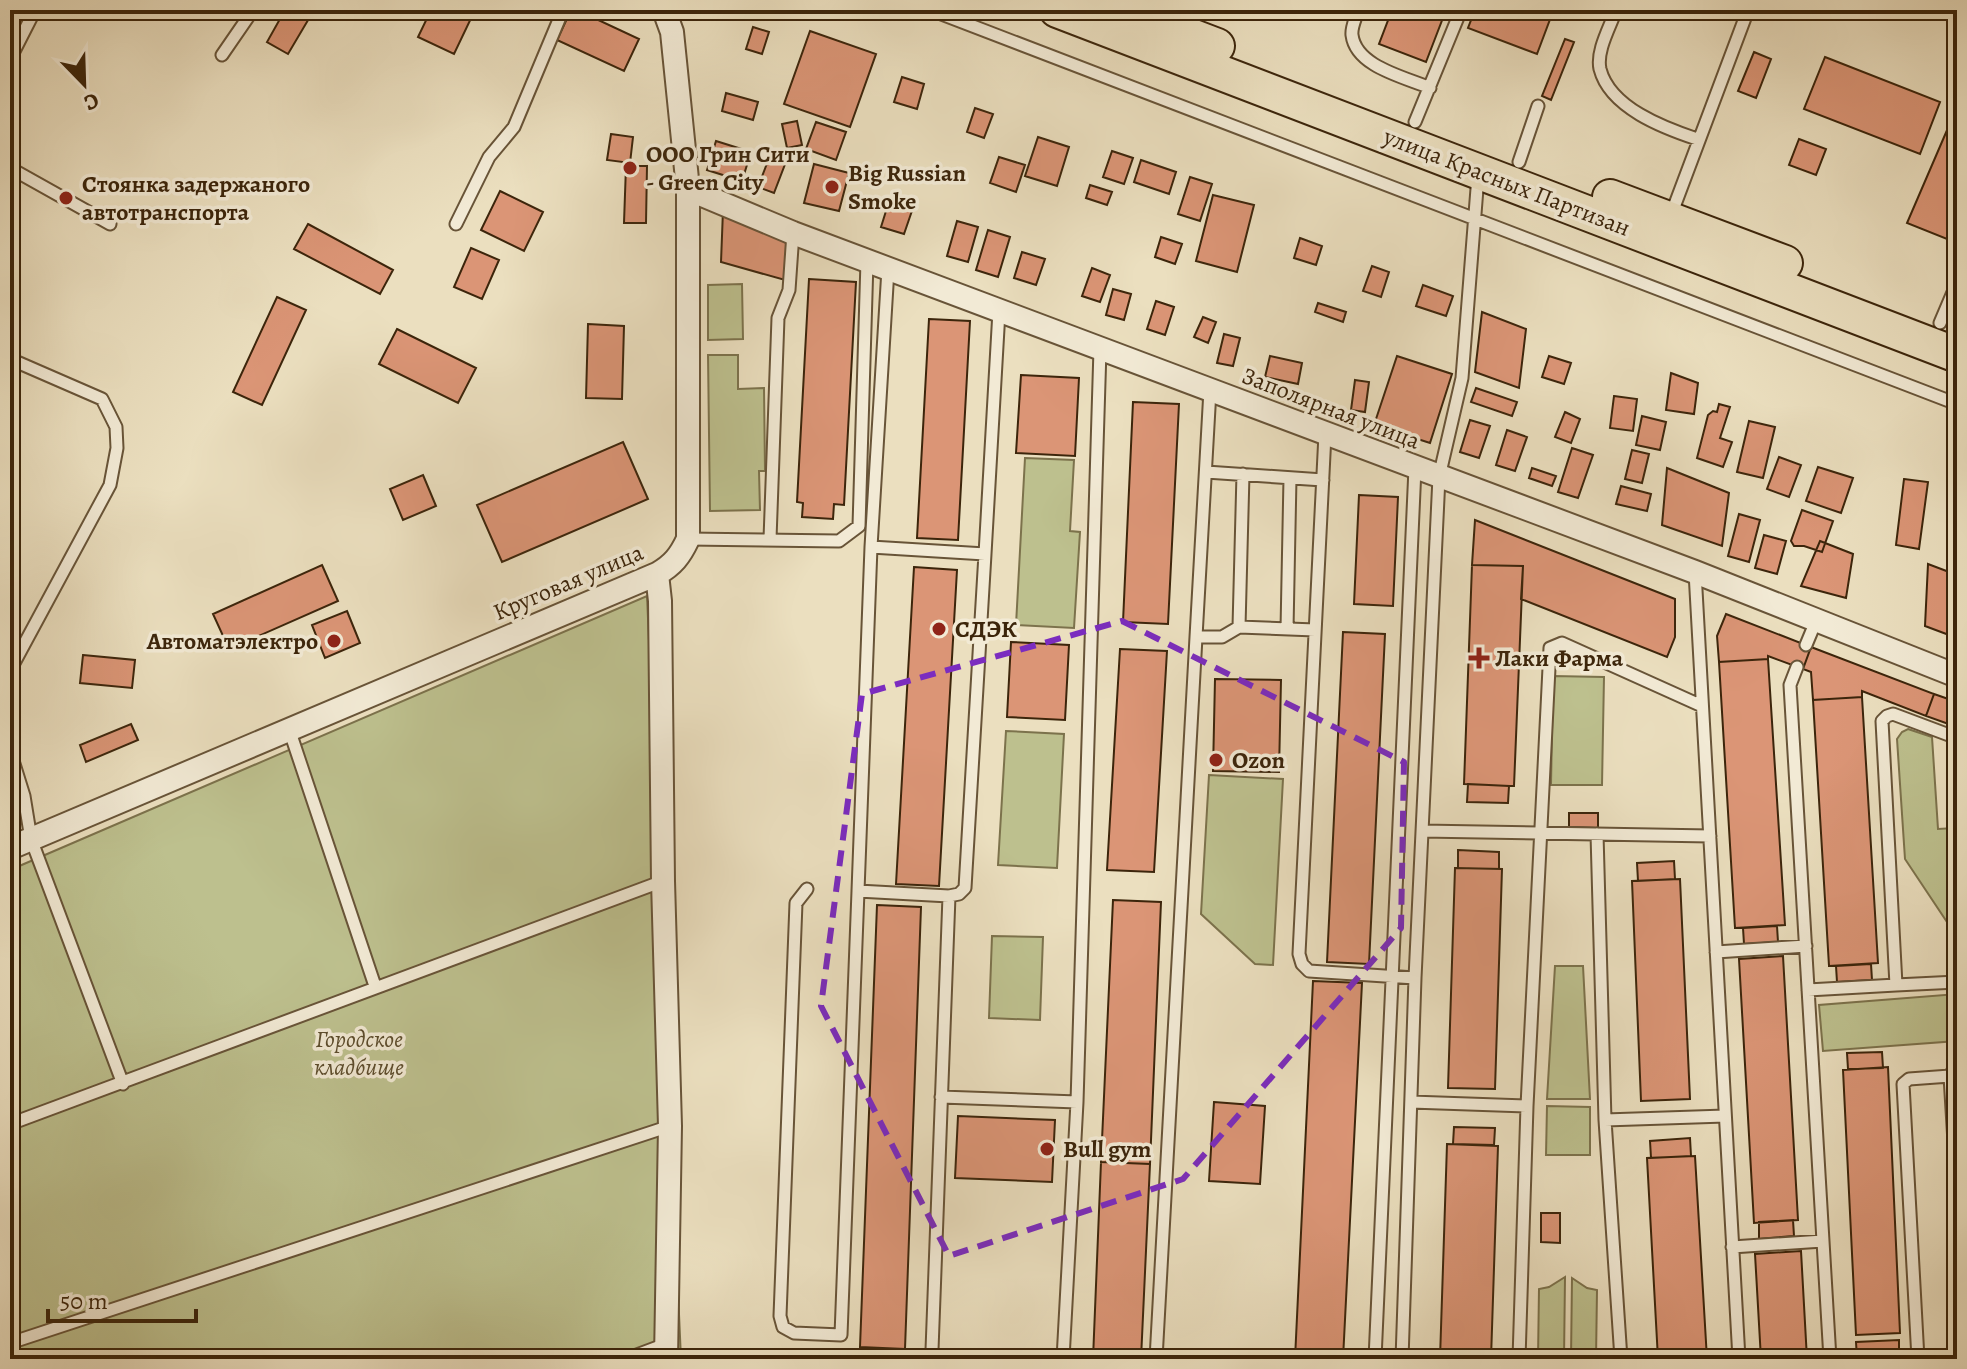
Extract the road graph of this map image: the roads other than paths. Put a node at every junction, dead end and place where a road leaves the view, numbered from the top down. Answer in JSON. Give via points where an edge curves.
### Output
{"nodes":[{"id":1,"x":35,"y":10,"type":"edge"},
{"id":2,"x":253,"y":10,"type":"edge"},
{"id":3,"x":563,"y":10,"type":"edge"},
{"id":4,"x":664,"y":10,"type":"edge"},
{"id":5,"x":931,"y":10,"type":"edge"},
{"id":6,"x":1057,"y":10,"type":"edge"},
{"id":7,"x":1358,"y":10,"type":"edge"},
{"id":8,"x":1461,"y":10,"type":"edge"},
{"id":9,"x":1616,"y":10,"type":"edge"},
{"id":10,"x":1748,"y":10,"type":"edge"},
{"id":11,"x":1142,"y":13,"type":"edge"},
{"id":12,"x":222,"y":55,"type":"dead end"},
{"id":13,"x":10,"y":59,"type":"edge"},
{"id":14,"x":1430,"y":88,"type":"junction"},
{"id":15,"x":1538,"y":106,"type":"dead end"},
{"id":16,"x":1415,"y":122,"type":"junction"},
{"id":17,"x":1697,"y":139,"type":"junction"},
{"id":18,"x":1519,"y":162,"type":"junction"},
{"id":19,"x":10,"y":168,"type":"edge"},
{"id":20,"x":1479,"y":172,"type":"junction"},
{"id":21,"x":688,"y":189,"type":"junction"},
{"id":22,"x":1473,"y":217,"type":"junction"},
{"id":23,"x":1669,"y":219,"type":"junction"},
{"id":24,"x":110,"y":224,"type":"dead end"},
{"id":25,"x":456,"y":224,"type":"dead end"},
{"id":26,"x":793,"y":233,"type":"junction"},
{"id":27,"x":878,"y":265,"type":"junction"},
{"id":28,"x":1957,"y":283,"type":"edge"},
{"id":29,"x":999,"y":311,"type":"junction"},
{"id":30,"x":1949,"y":326,"type":"edge"},
{"id":31,"x":1100,"y":349,"type":"junction"},
{"id":32,"x":1957,"y":355,"type":"edge"},
{"id":33,"x":10,"y":359,"type":"edge"},
{"id":34,"x":1210,"y":390,"type":"junction"},
{"id":35,"x":1957,"y":404,"type":"edge"},
{"id":36,"x":1325,"y":434,"type":"junction"},
{"id":37,"x":1415,"y":468,"type":"junction"},
{"id":38,"x":1206,"y":472,"type":"junction"},
{"id":39,"x":1243,"y":474,"type":"junction"},
{"id":40,"x":1439,"y":477,"type":"junction"},
{"id":41,"x":1290,"y":478,"type":"junction"},
{"id":42,"x":1323,"y":480,"type":"junction"},
{"id":43,"x":688,"y":539,"type":"junction"},
{"id":44,"x":770,"y":539,"type":"junction"},
{"id":45,"x":871,"y":547,"type":"junction"},
{"id":46,"x":985,"y":554,"type":"junction"},
{"id":47,"x":1695,"y":572,"type":"junction"},
{"id":48,"x":657,"y":574,"type":"junction"},
{"id":49,"x":1816,"y":621,"type":"junction"},
{"id":50,"x":1239,"y":627,"type":"junction"},
{"id":51,"x":1287,"y":629,"type":"junction"},
{"id":52,"x":1315,"y":630,"type":"junction"},
{"id":53,"x":1196,"y":637,"type":"junction"},
{"id":54,"x":1806,"y":645,"type":"dead end"},
{"id":55,"x":1797,"y":667,"type":"dead end"},
{"id":56,"x":1957,"y":676,"type":"edge"},
{"id":57,"x":10,"y":678,"type":"edge"},
{"id":58,"x":1702,"y":706,"type":"junction"},
{"id":59,"x":289,"y":728,"type":"junction"},
{"id":60,"x":1957,"y":738,"type":"edge"},
{"id":61,"x":10,"y":751,"type":"edge"},
{"id":62,"x":1422,"y":831,"type":"junction"},
{"id":63,"x":1540,"y":833,"type":"junction"},
{"id":64,"x":1597,"y":834,"type":"junction"},
{"id":65,"x":1710,"y":836,"type":"junction"},
{"id":66,"x":20,"y":844,"type":"edge"},
{"id":67,"x":663,"y":881,"type":"junction"},
{"id":68,"x":807,"y":889,"type":"dead end"},
{"id":69,"x":858,"y":891,"type":"junction"},
{"id":70,"x":949,"y":896,"type":"junction"},
{"id":71,"x":1806,"y":946,"type":"junction"},
{"id":72,"x":1716,"y":952,"type":"junction"},
{"id":73,"x":1392,"y":977,"type":"junction"},
{"id":74,"x":1415,"y":978,"type":"junction"},
{"id":75,"x":1957,"y":982,"type":"edge"},
{"id":76,"x":1896,"y":985,"type":"junction"},
{"id":77,"x":375,"y":986,"type":"junction"},
{"id":78,"x":1808,"y":990,"type":"junction"},
{"id":79,"x":1957,"y":1063,"type":"edge"},
{"id":80,"x":1950,"y":1076,"type":"junction"},
{"id":81,"x":123,"y":1084,"type":"junction"},
{"id":82,"x":941,"y":1097,"type":"junction"},
{"id":83,"x":1077,"y":1102,"type":"junction"},
{"id":84,"x":1411,"y":1102,"type":"junction"},
{"id":85,"x":1527,"y":1106,"type":"junction"},
{"id":86,"x":1725,"y":1116,"type":"junction"},
{"id":87,"x":1605,"y":1120,"type":"junction"},
{"id":88,"x":10,"y":1124,"type":"edge"},
{"id":89,"x":670,"y":1126,"type":"junction"},
{"id":90,"x":1957,"y":1192,"type":"edge"},
{"id":91,"x":1823,"y":1241,"type":"junction"},
{"id":92,"x":1732,"y":1247,"type":"junction"},
{"id":93,"x":10,"y":1343,"type":"edge"},
{"id":94,"x":932,"y":1350,"type":"dead end"},
{"id":95,"x":666,"y":1352,"type":"edge"},
{"id":96,"x":626,"y":1359,"type":"edge"},
{"id":97,"x":1063,"y":1359,"type":"edge"},
{"id":98,"x":1156,"y":1359,"type":"edge"},
{"id":99,"x":1375,"y":1359,"type":"edge"},
{"id":100,"x":1402,"y":1359,"type":"edge"},
{"id":101,"x":1519,"y":1359,"type":"edge"},
{"id":102,"x":1621,"y":1359,"type":"edge"},
{"id":103,"x":1739,"y":1359,"type":"edge"},
{"id":104,"x":1830,"y":1359,"type":"edge"},
{"id":105,"x":1918,"y":1359,"type":"edge"}],
"edges":[{"from":1,"to":13,"type":"lane"},
{"from":2,"to":12,"type":"lane"},
{"from":3,"to":25,"type":"lane","via":[[514,127],[489,157]]},
{"from":4,"to":21,"type":"street","via":[[672,32]]},
{"from":5,"to":22,"type":"lane"},
{"from":6,"to":20,"type":"main road","name":"улица Красных Партизан"},
{"from":7,"to":14,"type":"lane","via":[[1351,32],[1368,61]]},
{"from":8,"to":14,"type":"lane"},
{"from":9,"to":17,"type":"lane","via":[[1600,68],[1615,96],[1657,126]]},
{"from":10,"to":17,"type":"lane"},
{"from":11,"to":16,"type":"main road","name":"улица Красных Партизан"},
{"from":14,"to":16,"type":"lane"},
{"from":15,"to":18,"type":"lane"},
{"from":16,"to":18,"type":"main road","name":"улица Красных Партизан"},
{"from":17,"to":23,"type":"lane"},
{"from":18,"to":23,"type":"main road","name":"улица Красных Партизан"},
{"from":19,"to":24,"type":"lane"},
{"from":20,"to":22,"type":"lane"},
{"from":20,"to":32,"type":"main road","name":"улица Красных Партизан"},
{"from":21,"to":26,"type":"street","name":"Заполярная улица"},
{"from":21,"to":43,"type":"street"},
{"from":22,"to":35,"type":"lane"},
{"from":22,"to":40,"type":"lane","via":[[1462,378]]},
{"from":23,"to":30,"type":"main road","name":"улица Красных Партизан"},
{"from":26,"to":27,"type":"street","name":"Заполярная улица"},
{"from":26,"to":44,"type":"lane","via":[[789,290],[778,318]]},
{"from":27,"to":29,"type":"street","name":"Заполярная улица"},
{"from":27,"to":44,"type":"lane","via":[[859,526],[839,541]]},
{"from":27,"to":45,"type":"lane"},
{"from":28,"to":30,"type":"lane"},
{"from":29,"to":31,"type":"street","name":"Заполярная улица"},
{"from":29,"to":46,"type":"lane"},
{"from":31,"to":34,"type":"street","name":"Заполярная улица"},
{"from":31,"to":83,"type":"lane"},
{"from":33,"to":57,"type":"lane","via":[[102,399],[116,427],[117,448],[110,485]]},
{"from":34,"to":36,"type":"street","name":"Заполярная улица"},
{"from":34,"to":38,"type":"lane"},
{"from":36,"to":37,"type":"street","name":"Заполярная улица"},
{"from":36,"to":42,"type":"lane"},
{"from":37,"to":40,"type":"street","name":"Заполярная улица"},
{"from":37,"to":73,"type":"lane"},
{"from":38,"to":39,"type":"lane"},
{"from":38,"to":53,"type":"lane"},
{"from":39,"to":41,"type":"lane"},
{"from":39,"to":50,"type":"lane"},
{"from":40,"to":47,"type":"street","name":"Заполярная улица"},
{"from":40,"to":62,"type":"lane"},
{"from":41,"to":42,"type":"lane"},
{"from":41,"to":51,"type":"lane"},
{"from":42,"to":52,"type":"lane"},
{"from":43,"to":44,"type":"lane"},
{"from":43,"to":48,"type":"street","name":"Круговая улица","via":[[681,554]]},
{"from":45,"to":46,"type":"lane"},
{"from":45,"to":69,"type":"lane"},
{"from":46,"to":70,"type":"lane","via":[[967,880],[959,894]]},
{"from":47,"to":49,"type":"street","name":"Заполярная улица"},
{"from":47,"to":58,"type":"lane"},
{"from":48,"to":59,"type":"street","name":"Круговая улица"},
{"from":48,"to":67,"type":"street"},
{"from":49,"to":54,"type":"lane"},
{"from":49,"to":56,"type":"street","name":"Заполярная улица"},
{"from":50,"to":51,"type":"lane"},
{"from":50,"to":53,"type":"lane","via":[[1222,637]]},
{"from":51,"to":52,"type":"lane"},
{"from":52,"to":73,"type":"lane","via":[[1299,954],[1309,971]]},
{"from":53,"to":98,"type":"lane"},
{"from":55,"to":71,"type":"lane","via":[[1790,685]]},
{"from":58,"to":63,"type":"lane","via":[[1562,643],[1550,648]]},
{"from":58,"to":65,"type":"lane"},
{"from":59,"to":66,"type":"street","name":"Круговая улица"},
{"from":59,"to":77,"type":"lane"},
{"from":60,"to":76,"type":"lane","via":[[1893,714],[1882,721]]},
{"from":61,"to":66,"type":"lane","via":[[24,796]]},
{"from":62,"to":63,"type":"lane"},
{"from":62,"to":74,"type":"lane"},
{"from":63,"to":64,"type":"lane"},
{"from":63,"to":85,"type":"lane"},
{"from":64,"to":65,"type":"lane"},
{"from":64,"to":87,"type":"lane"},
{"from":65,"to":72,"type":"lane"},
{"from":66,"to":81,"type":"lane"},
{"from":67,"to":77,"type":"lane"},
{"from":67,"to":89,"type":"street"},
{"from":68,"to":69,"type":"lane","via":[[796,903],[780,1316],[783,1327],[794,1333],[841,1335]]},
{"from":69,"to":70,"type":"lane"},
{"from":70,"to":82,"type":"lane"},
{"from":71,"to":72,"type":"lane"},
{"from":71,"to":78,"type":"lane"},
{"from":72,"to":86,"type":"lane"},
{"from":73,"to":74,"type":"lane"},
{"from":73,"to":99,"type":"lane"},
{"from":74,"to":84,"type":"lane"},
{"from":75,"to":76,"type":"lane"},
{"from":76,"to":78,"type":"lane"},
{"from":77,"to":81,"type":"lane"},
{"from":78,"to":91,"type":"lane"},
{"from":79,"to":80,"type":"lane"},
{"from":80,"to":90,"type":"lane"},
{"from":80,"to":105,"type":"lane","via":[[1903,1084]]},
{"from":81,"to":88,"type":"lane"},
{"from":82,"to":83,"type":"lane"},
{"from":82,"to":94,"type":"lane"},
{"from":83,"to":97,"type":"lane"},
{"from":84,"to":85,"type":"lane"},
{"from":84,"to":100,"type":"lane"},
{"from":85,"to":101,"type":"lane"},
{"from":86,"to":87,"type":"lane"},
{"from":86,"to":92,"type":"lane"},
{"from":87,"to":102,"type":"lane"},
{"from":89,"to":93,"type":"lane"},
{"from":89,"to":95,"type":"street"},
{"from":91,"to":92,"type":"lane"},
{"from":91,"to":104,"type":"lane"},
{"from":92,"to":103,"type":"lane"},
{"from":95,"to":96,"type":"lane"}]}
